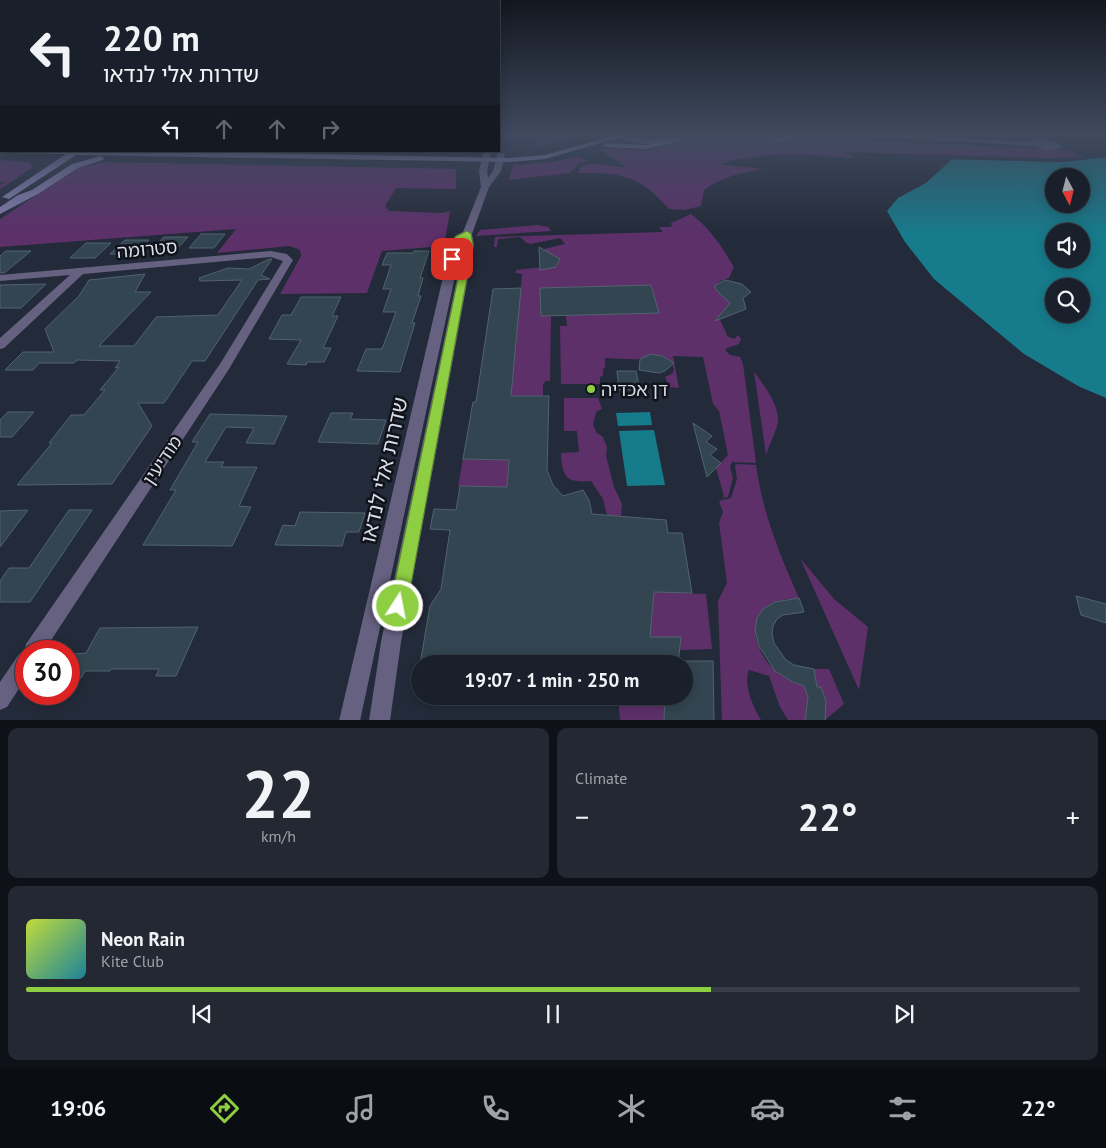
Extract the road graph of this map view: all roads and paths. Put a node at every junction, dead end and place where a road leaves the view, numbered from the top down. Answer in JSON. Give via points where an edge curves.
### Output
{"nodes":[{"id":1,"x":51,"y":169,"type":"edge"},
{"id":2,"x":59,"y":169,"type":"edge"},
{"id":3,"x":72,"y":169,"type":"edge"},
{"id":4,"x":485,"y":169,"type":"edge"},
{"id":5,"x":495,"y":169,"type":"edge"},
{"id":6,"x":47,"y":171,"type":"joint"},
{"id":7,"x":484,"y":187,"type":"junction"},
{"id":8,"x":0,"y":202,"type":"edge"},
{"id":9,"x":14,"y":202,"type":"junction"},
{"id":10,"x":0,"y":211,"type":"edge"},
{"id":11,"x":467,"y":234,"type":"junction"},
{"id":12,"x":286,"y":266,"type":"joint"},
{"id":13,"x":79,"y":272,"type":"junction"},
{"id":14,"x":0,"y":278,"type":"edge"},
{"id":15,"x":0,"y":345,"type":"edge"},
{"id":16,"x":40,"y":640,"type":"edge"},
{"id":17,"x":15,"y":678,"type":"edge"},
{"id":18,"x":0,"y":700,"type":"edge"},
{"id":19,"x":349,"y":720,"type":"edge"},
{"id":20,"x":379,"y":720,"type":"edge"}],
"edges":[{"from":1,"to":6,"type":"street"},
{"from":2,"to":9,"type":"street"},
{"from":3,"to":9,"type":"street"},
{"from":4,"to":7,"type":"street","name":"שדרות אלי לנדאו"},
{"from":5,"to":7,"type":"street","name":"שדרות אלי לנדאו"},
{"from":6,"to":8,"type":"street"},
{"from":7,"to":11,"type":"street","name":"שדרות אלי לנדאו"},
{"from":9,"to":10,"type":"street"},
{"from":11,"to":19,"type":"street","name":"שדרות אלי לנדאו","via":[[459,237],[456,243]]},
{"from":11,"to":20,"type":"street","name":"שדרות אלי לנדאו","via":[[469,245],[391,642]]},
{"from":12,"to":13,"type":"street","name":"סטרומה","via":[[287,257],[272,254]]},
{"from":12,"to":16,"type":"street","name":"מודיעין","via":[[225,366]]},
{"from":13,"to":14,"type":"street","name":"סטרומה"},
{"from":13,"to":15,"type":"street"},
{"from":17,"to":18,"type":"street"}]}
